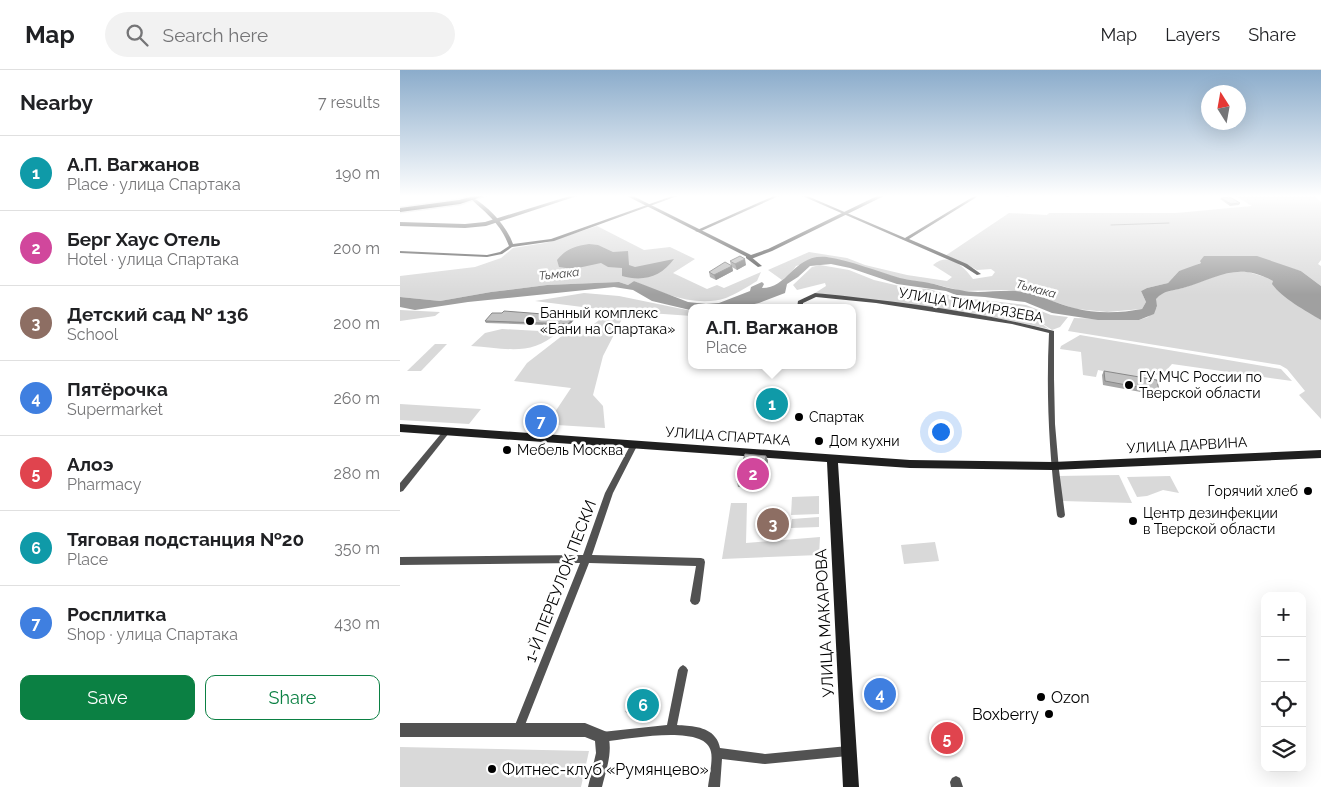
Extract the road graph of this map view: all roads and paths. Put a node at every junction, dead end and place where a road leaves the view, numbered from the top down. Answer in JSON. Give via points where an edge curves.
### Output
{"nodes":[{"id":1,"x":503,"y":228,"type":"edge"},
{"id":2,"x":584,"y":228,"type":"edge"},
{"id":3,"x":695,"y":228,"type":"edge"},
{"id":4,"x":702,"y":228,"type":"edge"},
{"id":5,"x":814,"y":228,"type":"edge"},
{"id":6,"x":882,"y":228,"type":"edge"},
{"id":7,"x":923,"y":228,"type":"edge"},
{"id":8,"x":698,"y":230,"type":"junction"},
{"id":9,"x":906,"y":239,"type":"junction"},
{"id":10,"x":511,"y":246,"type":"junction"},
{"id":11,"x":400,"y":252,"type":"edge"},
{"id":12,"x":749,"y":257,"type":"junction"},
{"id":13,"x":760,"y":266,"type":"dead end"},
{"id":14,"x":979,"y":274,"type":"dead end"},
{"id":15,"x":800,"y":304,"type":"edge"},
{"id":16,"x":400,"y":428,"type":"edge"},
{"id":17,"x":447,"y":432,"type":"junction"},
{"id":18,"x":634,"y":444,"type":"junction"},
{"id":19,"x":1321,"y":454,"type":"edge"},
{"id":20,"x":832,"y":458,"type":"junction"},
{"id":21,"x":1053,"y":466,"type":"junction"},
{"id":22,"x":400,"y":489,"type":"edge"},
{"id":23,"x":1060,"y":515,"type":"dead end"},
{"id":24,"x":586,"y":559,"type":"junction"},
{"id":25,"x":400,"y":560,"type":"edge"},
{"id":26,"x":696,"y":601,"type":"dead end"},
{"id":27,"x":683,"y":670,"type":"dead end"},
{"id":28,"x":400,"y":730,"type":"edge"},
{"id":29,"x":518,"y":730,"type":"junction"},
{"id":30,"x":671,"y":730,"type":"junction"},
{"id":31,"x":602,"y":737,"type":"junction"},
{"id":32,"x":848,"y":751,"type":"junction"},
{"id":33,"x":717,"y":753,"type":"junction"},
{"id":34,"x":595,"y":787,"type":"edge"},
{"id":35,"x":714,"y":787,"type":"edge"},
{"id":36,"x":851,"y":787,"type":"edge"}],
"edges":[{"from":1,"to":10,"type":"street"},
{"from":2,"to":10,"type":"street","via":[[552,240]]},
{"from":3,"to":8,"type":"street"},
{"from":4,"to":8,"type":"street"},
{"from":5,"to":12,"type":"street","via":[[760,255]]},
{"from":6,"to":9,"type":"street"},
{"from":7,"to":9,"type":"street"},
{"from":8,"to":12,"type":"street"},
{"from":9,"to":14,"type":"street"},
{"from":10,"to":11,"type":"street","via":[[502,253],[487,256]]},
{"from":12,"to":13,"type":"street"},
{"from":15,"to":21,"type":"street","name":"УЛИЦА ТИМИРЯЗЕВА","via":[[806,298],[821,296],[876,301],[1012,322],[1052,332]]},
{"from":16,"to":17,"type":"main road","name":"УЛИЦА СПАРТАКА"},
{"from":17,"to":18,"type":"main road","name":"УЛИЦА СПАРТАКА"},
{"from":17,"to":22,"type":"street"},
{"from":18,"to":20,"type":"main road","name":"УЛИЦА СПАРТАКА"},
{"from":18,"to":24,"type":"street","name":"1-Й ПЕРЕУЛОК ПЕСКИ","via":[[609,494]]},
{"from":19,"to":21,"type":"main road","name":"УЛИЦА ДАРВИНА"},
{"from":20,"to":21,"type":"main road","name":"УЛИЦА СПАРТАКА","via":[[920,464]]},
{"from":20,"to":32,"type":"main road","name":"УЛИЦА МАКАРОВА"},
{"from":21,"to":23,"type":"street","name":"УЛИЦА ТИМИРЯЗЕВА"},
{"from":24,"to":25,"type":"street"},
{"from":24,"to":26,"type":"street","via":[[701,562]]},
{"from":24,"to":29,"type":"street","name":"1-Й ПЕРЕУЛОК ПЕСКИ"},
{"from":27,"to":30,"type":"street"},
{"from":28,"to":29,"type":"street"},
{"from":29,"to":31,"type":"street","via":[[585,730]]},
{"from":30,"to":31,"type":"street"},
{"from":30,"to":33,"type":"street","via":[[701,733],[710,739]]},
{"from":31,"to":34,"type":"street","via":[[603,752]]},
{"from":32,"to":33,"type":"street","via":[[765,759]]},
{"from":32,"to":36,"type":"main road","name":"УЛИЦА МАКАРОВА"},
{"from":33,"to":35,"type":"street"}]}
